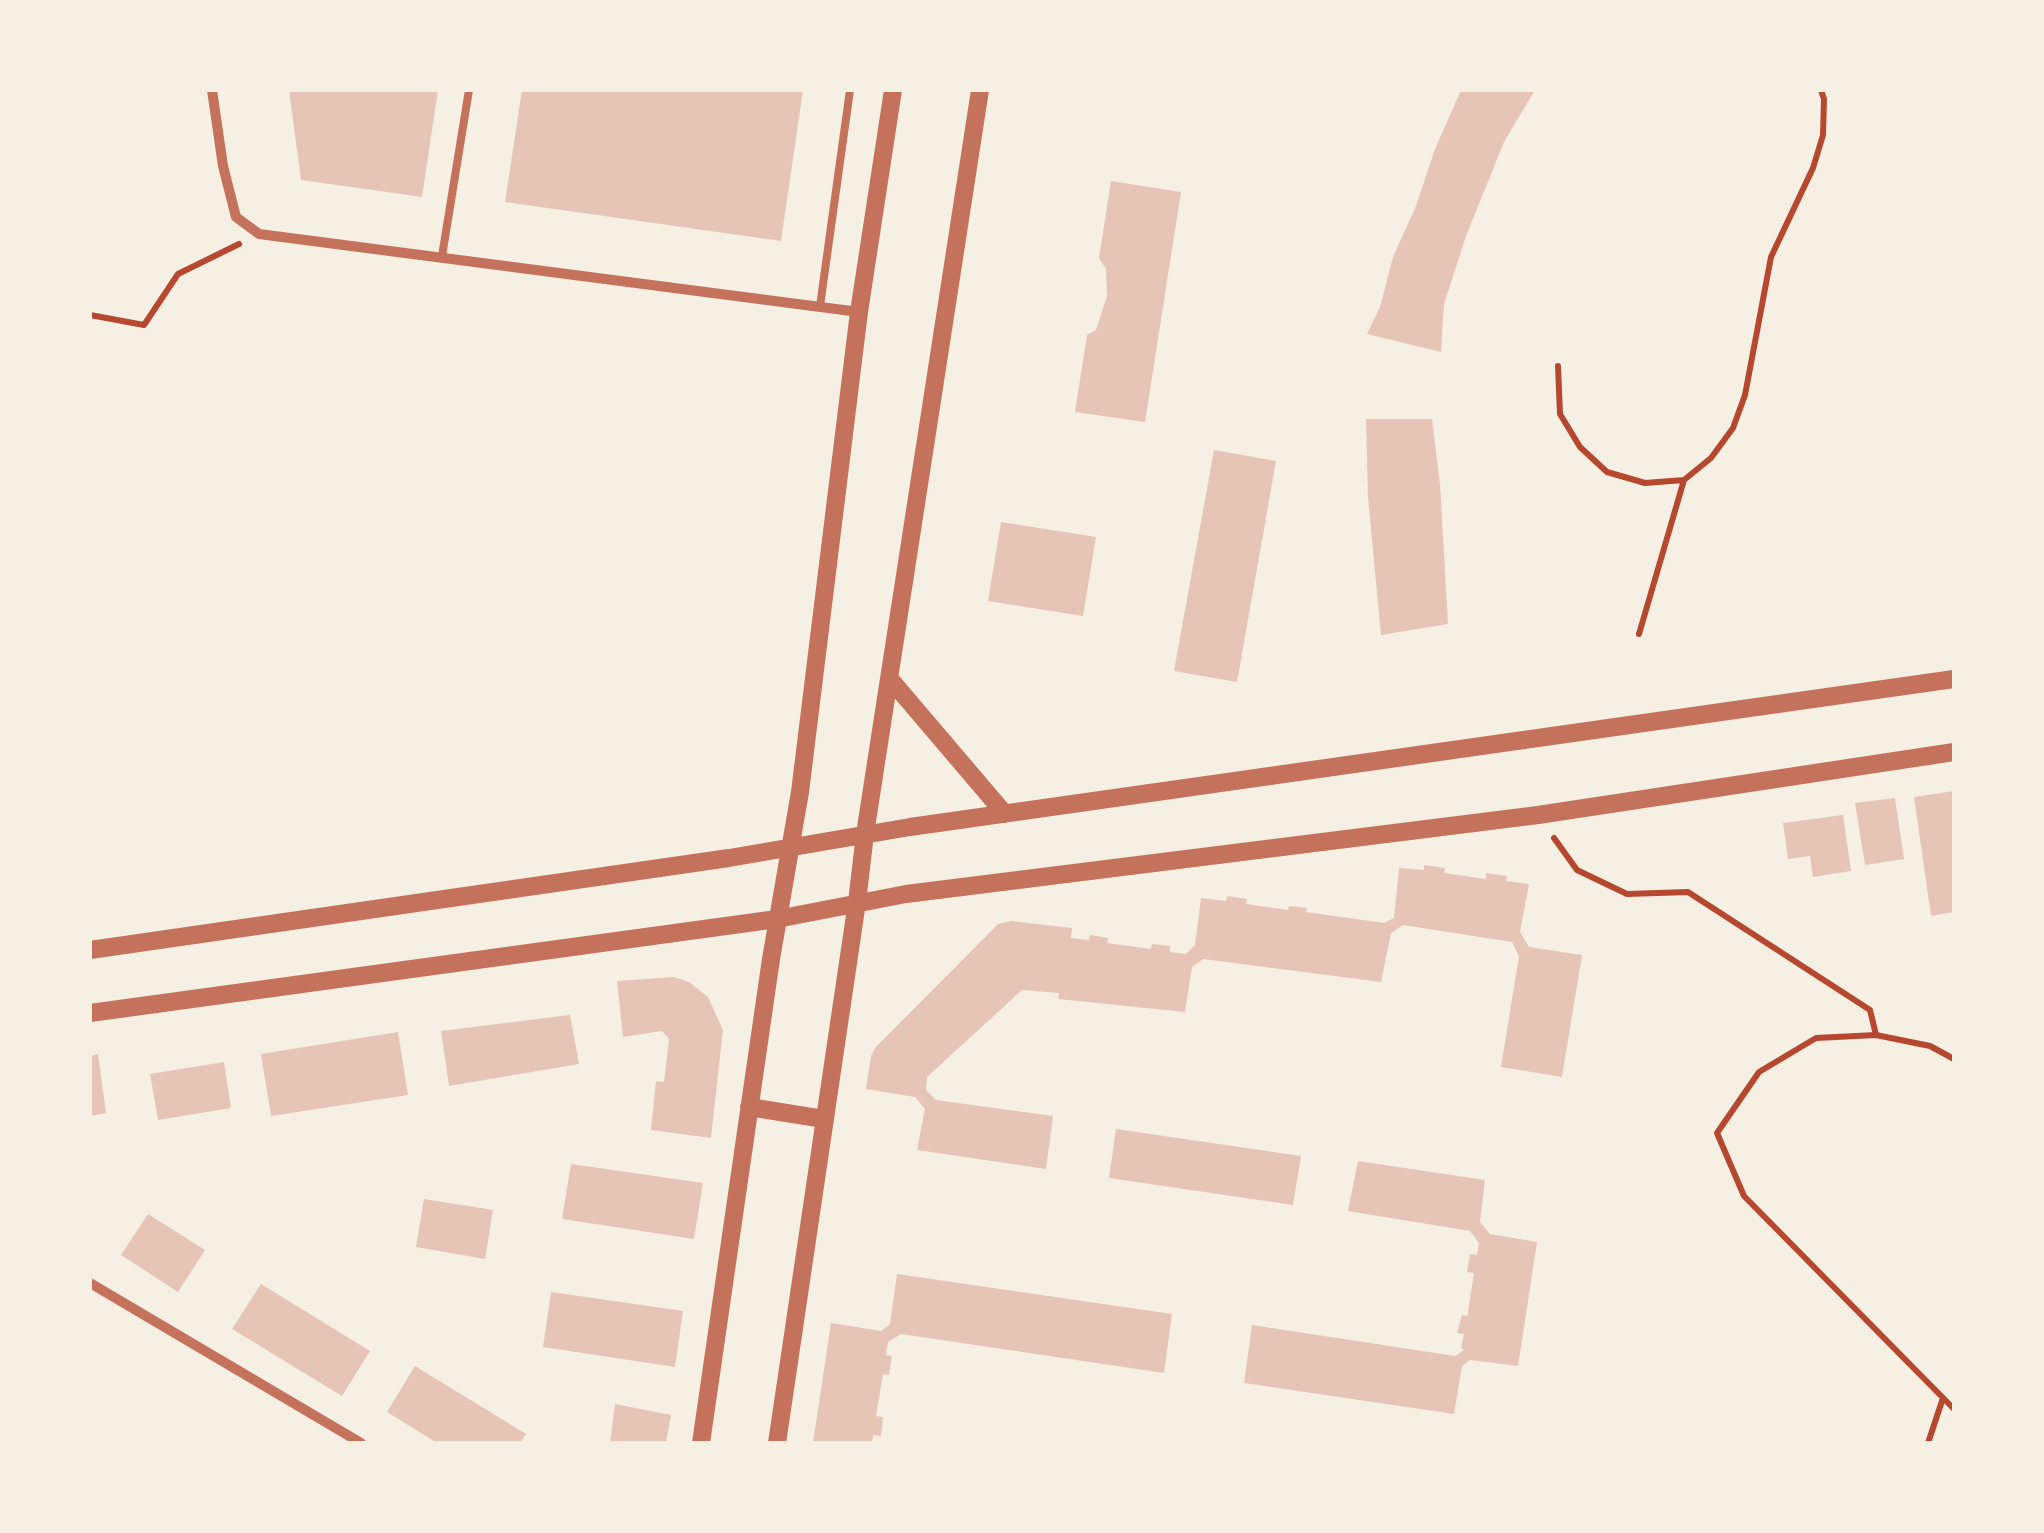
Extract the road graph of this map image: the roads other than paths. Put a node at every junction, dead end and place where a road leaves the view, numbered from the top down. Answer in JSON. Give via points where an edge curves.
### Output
{"nodes":[{"id":1,"x":212,"y":90,"type":"edge"},
{"id":2,"x":468,"y":90,"type":"edge"},
{"id":3,"x":850,"y":90,"type":"edge"},
{"id":4,"x":893,"y":90,"type":"edge"},
{"id":5,"x":980,"y":90,"type":"edge"},
{"id":6,"x":442,"y":256,"type":"junction"},
{"id":7,"x":820,"y":306,"type":"junction"},
{"id":8,"x":859,"y":312,"type":"junction"},
{"id":9,"x":890,"y":679,"type":"junction"},
{"id":10,"x":1954,"y":679,"type":"edge"},
{"id":11,"x":1954,"y":752,"type":"edge"},
{"id":12,"x":1005,"y":814,"type":"junction"},
{"id":13,"x":865,"y":834,"type":"junction"},
{"id":14,"x":790,"y":846,"type":"junction"},
{"id":15,"x":857,"y":902,"type":"junction"},
{"id":16,"x":777,"y":919,"type":"junction"},
{"id":17,"x":90,"y":950,"type":"edge"},
{"id":18,"x":90,"y":1013,"type":"edge"},
{"id":19,"x":749,"y":1106,"type":"junction"},
{"id":20,"x":824,"y":1119,"type":"junction"},
{"id":21,"x":90,"y":1283,"type":"edge"},
{"id":22,"x":361,"y":1443,"type":"edge"},
{"id":23,"x":701,"y":1443,"type":"edge"},
{"id":24,"x":777,"y":1443,"type":"edge"}],
"edges":[{"from":1,"to":6,"type":"street","via":[[236,218],[259,234]]},
{"from":2,"to":6,"type":"lane"},
{"from":3,"to":7,"type":"lane"},
{"from":4,"to":8,"type":"street"},
{"from":5,"to":9,"type":"street"},
{"from":6,"to":7,"type":"street"},
{"from":7,"to":8,"type":"street"},
{"from":8,"to":14,"type":"street"},
{"from":9,"to":12,"type":"street"},
{"from":9,"to":13,"type":"street"},
{"from":10,"to":12,"type":"street"},
{"from":11,"to":15,"type":"street","via":[[1538,816]]},
{"from":12,"to":13,"type":"street"},
{"from":13,"to":14,"type":"street"},
{"from":13,"to":15,"type":"street"},
{"from":14,"to":16,"type":"street"},
{"from":14,"to":17,"type":"street"},
{"from":15,"to":16,"type":"street"},
{"from":15,"to":20,"type":"street"},
{"from":16,"to":18,"type":"street"},
{"from":16,"to":19,"type":"street"},
{"from":19,"to":20,"type":"street"},
{"from":19,"to":23,"type":"street"},
{"from":20,"to":24,"type":"street"},
{"from":21,"to":22,"type":"street"}]}
